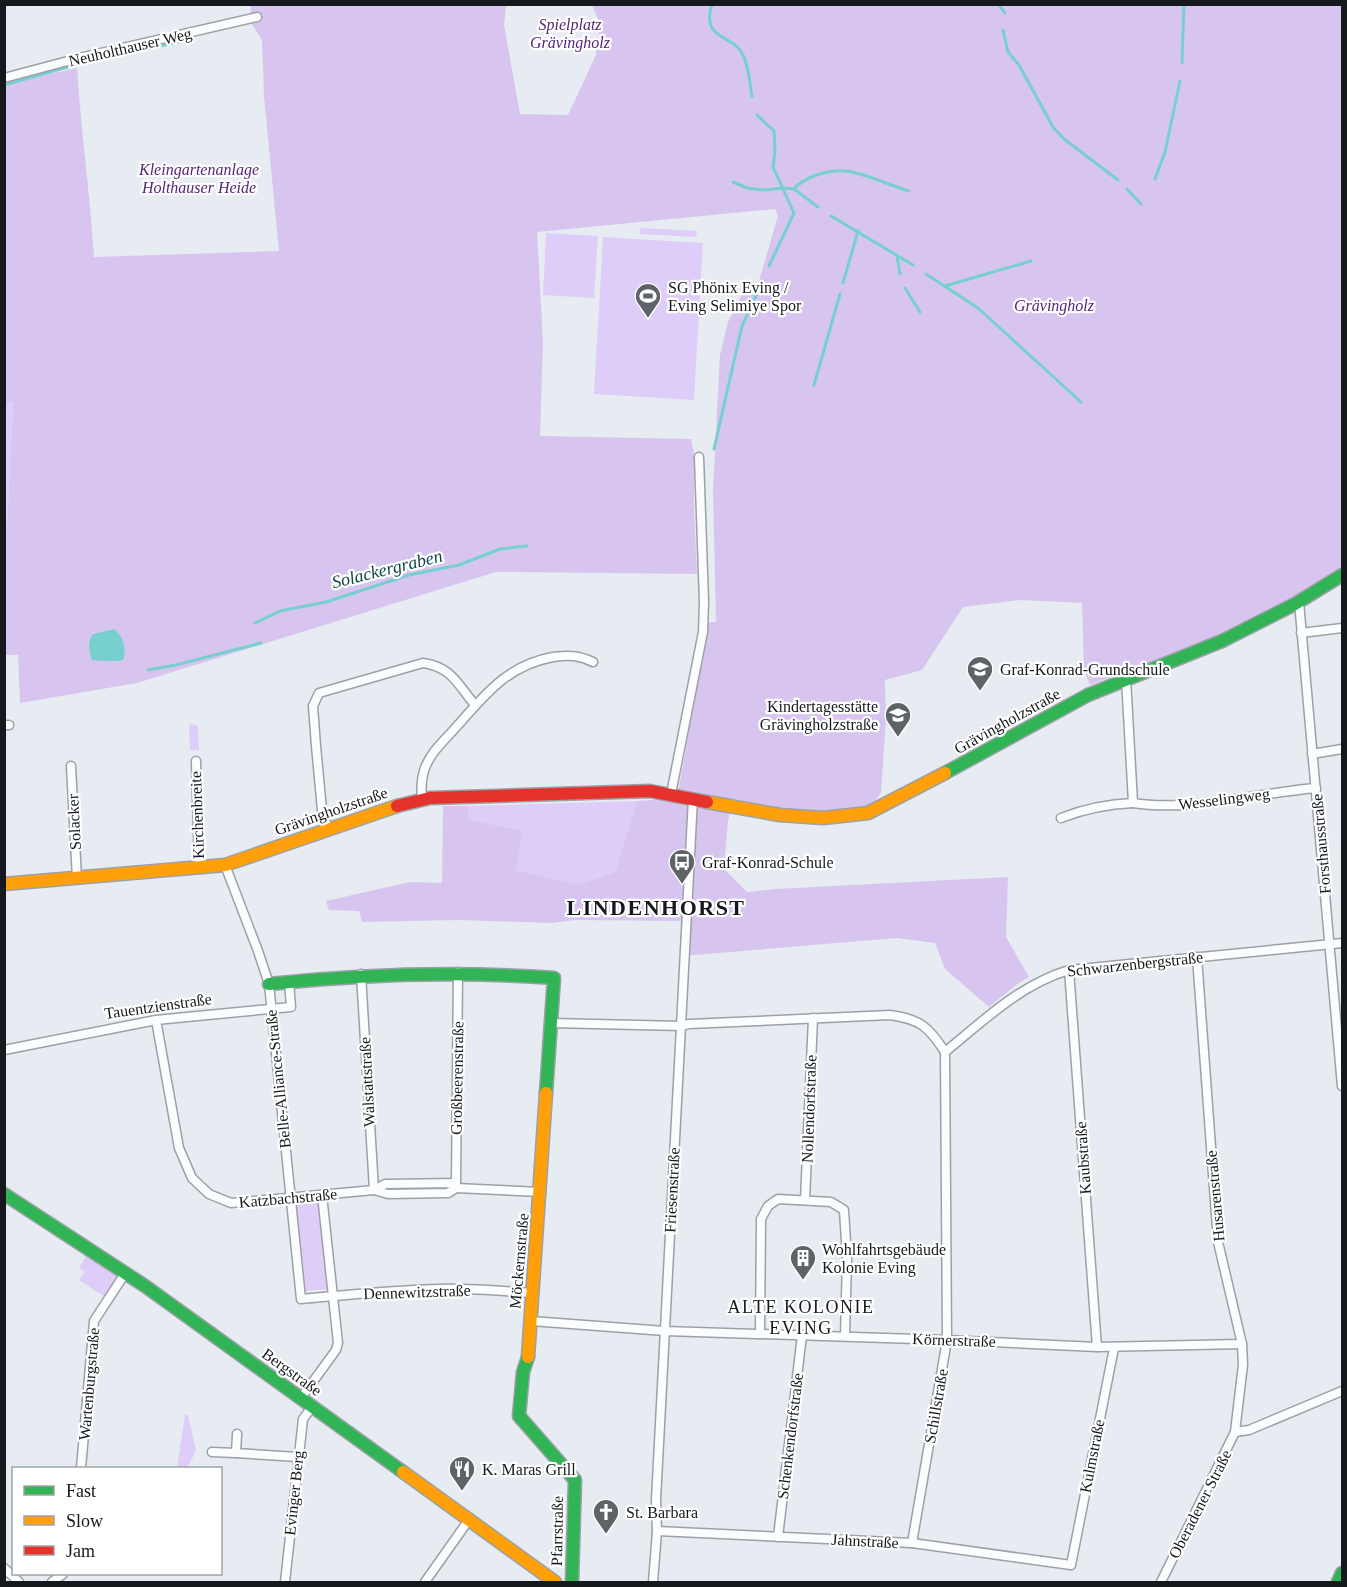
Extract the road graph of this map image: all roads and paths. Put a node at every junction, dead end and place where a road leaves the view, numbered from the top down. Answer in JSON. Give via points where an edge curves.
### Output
{"nodes":[{"id":1,"x":257,"y":17,"type":"dead end"},
{"id":2,"x":4,"y":78,"type":"edge"},
{"id":3,"x":699,"y":457,"type":"dead end"},
{"id":4,"x":1342,"y":575,"type":"edge"},
{"id":5,"x":1299,"y":602,"type":"junction"},
{"id":6,"x":1342,"y":628,"type":"edge"},
{"id":7,"x":1301,"y":633,"type":"junction"},
{"id":8,"x":593,"y":662,"type":"dead end"},
{"id":9,"x":1126,"y":678,"type":"junction"},
{"id":10,"x":475,"y":705,"type":"junction"},
{"id":11,"x":1342,"y":749,"type":"edge"},
{"id":12,"x":1312,"y":754,"type":"junction"},
{"id":13,"x":196,"y":761,"type":"dead end"},
{"id":14,"x":71,"y":766,"type":"dead end"},
{"id":15,"x":1316,"y":788,"type":"junction"},
{"id":16,"x":671,"y":794,"type":"junction"},
{"id":17,"x":693,"y":798,"type":"junction"},
{"id":18,"x":422,"y":799,"type":"junction"},
{"id":19,"x":1133,"y":802,"type":"junction"},
{"id":20,"x":1060,"y":818,"type":"dead end"},
{"id":21,"x":328,"y":829,"type":"junction"},
{"id":22,"x":225,"y":865,"type":"junction"},
{"id":23,"x":199,"y":869,"type":"junction"},
{"id":24,"x":77,"y":879,"type":"junction"},
{"id":25,"x":4,"y":884,"type":"edge"},
{"id":26,"x":1342,"y":943,"type":"edge"},
{"id":27,"x":1330,"y":944,"type":"junction"},
{"id":28,"x":1197,"y":957,"type":"junction"},
{"id":29,"x":1069,"y":970,"type":"junction"},
{"id":30,"x":458,"y":972,"type":"junction"},
{"id":31,"x":361,"y":974,"type":"junction"},
{"id":32,"x":289,"y":982,"type":"junction"},
{"id":33,"x":268,"y":984,"type":"junction"},
{"id":34,"x":271,"y":1009,"type":"junction"},
{"id":35,"x":813,"y":1018,"type":"junction"},
{"id":36,"x":156,"y":1020,"type":"junction"},
{"id":37,"x":551,"y":1023,"type":"junction"},
{"id":38,"x":681,"y":1026,"type":"junction"},
{"id":39,"x":4,"y":1050,"type":"edge"},
{"id":40,"x":945,"y":1052,"type":"junction"},
{"id":41,"x":1342,"y":1086,"type":"edge"},
{"id":42,"x":456,"y":1186,"type":"junction"},
{"id":43,"x":374,"y":1190,"type":"junction"},
{"id":44,"x":541,"y":1192,"type":"junction"},
{"id":45,"x":4,"y":1194,"type":"edge"},
{"id":46,"x":322,"y":1195,"type":"junction"},
{"id":47,"x":291,"y":1198,"type":"junction"},
{"id":48,"x":805,"y":1200,"type":"junction"},
{"id":49,"x":126,"y":1272,"type":"junction"},
{"id":50,"x":533,"y":1293,"type":"junction"},
{"id":51,"x":333,"y":1296,"type":"junction"},
{"id":52,"x":301,"y":1299,"type":"joint"},
{"id":53,"x":531,"y":1321,"type":"junction"},
{"id":54,"x":665,"y":1331,"type":"junction"},
{"id":55,"x":760,"y":1334,"type":"junction"},
{"id":56,"x":801,"y":1335,"type":"junction"},
{"id":57,"x":844,"y":1336,"type":"junction"},
{"id":58,"x":947,"y":1340,"type":"junction"},
{"id":59,"x":1242,"y":1344,"type":"junction"},
{"id":60,"x":1097,"y":1347,"type":"junction"},
{"id":61,"x":1114,"y":1348,"type":"junction"},
{"id":62,"x":1342,"y":1391,"type":"edge"},
{"id":63,"x":301,"y":1398,"type":"junction"},
{"id":64,"x":312,"y":1407,"type":"junction"},
{"id":65,"x":1235,"y":1432,"type":"junction"},
{"id":66,"x":237,"y":1434,"type":"dead end"},
{"id":67,"x":212,"y":1452,"type":"dead end"},
{"id":68,"x":236,"y":1453,"type":"junction"},
{"id":69,"x":298,"y":1457,"type":"junction"},
{"id":70,"x":81,"y":1467,"type":"edge"},
{"id":71,"x":574,"y":1480,"type":"joint"},
{"id":72,"x":468,"y":1521,"type":"junction"},
{"id":73,"x":657,"y":1531,"type":"junction"},
{"id":74,"x":778,"y":1537,"type":"junction"},
{"id":75,"x":912,"y":1543,"type":"junction"},
{"id":76,"x":1071,"y":1565,"type":"joint"},
{"id":77,"x":4,"y":1568,"type":"edge"},
{"id":78,"x":1342,"y":1573,"type":"edge"},
{"id":79,"x":19,"y":1582,"type":"edge"},
{"id":80,"x":285,"y":1582,"type":"edge"},
{"id":81,"x":425,"y":1582,"type":"edge"},
{"id":82,"x":555,"y":1582,"type":"edge"},
{"id":83,"x":572,"y":1582,"type":"edge"},
{"id":84,"x":653,"y":1582,"type":"edge"},
{"id":85,"x":1161,"y":1582,"type":"edge"},
{"id":86,"x":1338,"y":1582,"type":"edge"}],
"edges":[{"from":1,"to":2,"type":"street","name":"Neuholthauser Weg"},
{"from":3,"to":16,"type":"street","via":[[703,632]]},
{"from":4,"to":5,"type":"street","name":"Grävingholzstraße"},
{"from":5,"to":7,"type":"street","name":"Forsthausstraße"},
{"from":5,"to":9,"type":"street","name":"Grävingholzstraße","via":[[1222,641]]},
{"from":6,"to":7,"type":"street"},
{"from":7,"to":12,"type":"street","name":"Forsthausstraße"},
{"from":8,"to":10,"type":"street","via":[[567,655],[530,663],[515,669]]},
{"from":9,"to":17,"type":"street","name":"Grävingholzstraße","via":[[868,813],[823,818],[780,815]]},
{"from":9,"to":19,"type":"street"},
{"from":10,"to":18,"type":"street","via":[[429,758],[421,785]]},
{"from":10,"to":21,"type":"street","via":[[447,670],[423,663],[319,693],[313,706],[322,810]]},
{"from":11,"to":12,"type":"street"},
{"from":12,"to":15,"type":"street","name":"Forsthausstraße"},
{"from":13,"to":23,"type":"street","name":"Kirchenbreite"},
{"from":14,"to":24,"type":"street","name":"Solacker"},
{"from":15,"to":19,"type":"street","name":"Wesselingweg","via":[[1180,805]]},
{"from":15,"to":27,"type":"street","name":"Forsthausstraße"},
{"from":16,"to":17,"type":"street","name":"Grävingholzstraße"},
{"from":16,"to":18,"type":"street","name":"Grävingholzstraße","via":[[650,791]]},
{"from":17,"to":38,"type":"street","name":"Friesenstraße"},
{"from":18,"to":21,"type":"street","name":"Grävingholzstraße"},
{"from":19,"to":20,"type":"street","name":"Wesselingweg","via":[[1113,803]]},
{"from":21,"to":22,"type":"street","name":"Grävingholzstraße"},
{"from":22,"to":23,"type":"street","name":"Grävingholzstraße"},
{"from":22,"to":33,"type":"street","name":"Belle-Alliance-Straße"},
{"from":23,"to":24,"type":"street","name":"Grävingholzstraße"},
{"from":24,"to":25,"type":"street","name":"Grävingholzstraße"},
{"from":26,"to":27,"type":"street","name":"Schwarzenbergstraße"},
{"from":27,"to":28,"type":"street","name":"Schwarzenbergstraße"},
{"from":27,"to":41,"type":"street","name":"Forsthausstraße"},
{"from":28,"to":29,"type":"street","name":"Schwarzenbergstraße"},
{"from":28,"to":59,"type":"street","name":"Husarenstraße","via":[[1218,1242]]},
{"from":29,"to":40,"type":"street","name":"Schwarzenbergstraße","via":[[1023,990]]},
{"from":29,"to":60,"type":"street","name":"Kaubstraße"},
{"from":30,"to":31,"type":"street"},
{"from":30,"to":37,"type":"street","name":"Möckernstraße","via":[[554,978]]},
{"from":30,"to":42,"type":"street","name":"Großbeerenstraße"},
{"from":31,"to":32,"type":"street"},
{"from":31,"to":43,"type":"street","name":"Walstattstraße"},
{"from":32,"to":33,"type":"street"},
{"from":32,"to":34,"type":"street","name":"Tauentzienstraße","via":[[291,1007]]},
{"from":33,"to":34,"type":"street","name":"Belle-Alliance-Straße"},
{"from":34,"to":36,"type":"street","name":"Tauentzienstraße"},
{"from":34,"to":47,"type":"street","name":"Belle-Alliance-Straße"},
{"from":35,"to":38,"type":"street"},
{"from":35,"to":40,"type":"street","via":[[909,1018],[932,1033]]},
{"from":35,"to":48,"type":"street","name":"Nollendorfstraße"},
{"from":36,"to":39,"type":"street","name":"Tauentzienstraße"},
{"from":36,"to":47,"type":"street","name":"Katzbachstraße","via":[[179,1148],[192,1178],[209,1194],[231,1203]]},
{"from":37,"to":38,"type":"street"},
{"from":37,"to":44,"type":"street","name":"Möckernstraße"},
{"from":38,"to":54,"type":"street","name":"Friesenstraße"},
{"from":40,"to":58,"type":"street","name":"Schillstraße"},
{"from":42,"to":43,"type":"street","name":"Katzbachstraße","via":[[385,1184]]},
{"from":42,"to":44,"type":"street","name":"Katzbachstraße"},
{"from":43,"to":46,"type":"street","name":"Katzbachstraße"},
{"from":44,"to":50,"type":"street","name":"Möckernstraße"},
{"from":45,"to":49,"type":"street","name":"Bergstraße"},
{"from":46,"to":47,"type":"street","name":"Katzbachstraße"},
{"from":46,"to":51,"type":"street"},
{"from":47,"to":52,"type":"street","name":"Belle-Alliance-Straße"},
{"from":48,"to":55,"type":"street","via":[[778,1199],[768,1206],[761,1219]]},
{"from":48,"to":57,"type":"street","via":[[831,1202],[844,1210]]},
{"from":49,"to":63,"type":"street","name":"Bergstraße"},
{"from":49,"to":70,"type":"street","name":"Wartenburgstraße","via":[[94,1321]]},
{"from":50,"to":51,"type":"street","name":"Dennewitzstraße","via":[[443,1289]]},
{"from":50,"to":53,"type":"street","name":"Möckernstraße"},
{"from":51,"to":52,"type":"street","name":"Dennewitzstraße"},
{"from":51,"to":63,"type":"street","via":[[337,1347]]},
{"from":53,"to":54,"type":"street"},
{"from":53,"to":71,"type":"street","name":"Möckernstraße","via":[[519,1416]]},
{"from":54,"to":55,"type":"street","name":"Körnerstraße"},
{"from":54,"to":73,"type":"street","name":"Friesenstraße"},
{"from":55,"to":56,"type":"street","name":"Körnerstraße"},
{"from":56,"to":57,"type":"street","name":"Körnerstraße"},
{"from":56,"to":74,"type":"street","name":"Schenkendorfstraße"},
{"from":57,"to":58,"type":"street","name":"Körnerstraße"},
{"from":58,"to":60,"type":"street","name":"Körnerstraße"},
{"from":58,"to":75,"type":"street","name":"Schillstraße"},
{"from":59,"to":61,"type":"street","name":"Körnerstraße"},
{"from":59,"to":65,"type":"street","name":"Husarenstraße"},
{"from":60,"to":61,"type":"street","name":"Körnerstraße"},
{"from":61,"to":76,"type":"street","name":"Kulmstraße"},
{"from":62,"to":65,"type":"street","name":"Oberadener Straße","via":[[1249,1430]]},
{"from":63,"to":64,"type":"street","name":"Bergstraße"},
{"from":64,"to":69,"type":"street","name":"Evinger Berg","via":[[303,1419]]},
{"from":64,"to":72,"type":"street","name":"Bergstraße"},
{"from":65,"to":85,"type":"street","name":"Oberadener Straße"},
{"from":66,"to":68,"type":"street"},
{"from":67,"to":68,"type":"street"},
{"from":68,"to":69,"type":"street"},
{"from":69,"to":80,"type":"street","name":"Evinger Berg"},
{"from":71,"to":83,"type":"street","name":"Pfarrstraße"},
{"from":72,"to":81,"type":"street"},
{"from":72,"to":82,"type":"street","name":"Bergstraße"},
{"from":73,"to":74,"type":"street","name":"Jahnstraße"},
{"from":73,"to":84,"type":"street","name":"Friesenstraße"},
{"from":74,"to":75,"type":"street","name":"Jahnstraße"},
{"from":75,"to":76,"type":"street","name":"Jahnstraße"},
{"from":77,"to":79,"type":"street"},
{"from":78,"to":86,"type":"street"}]}
